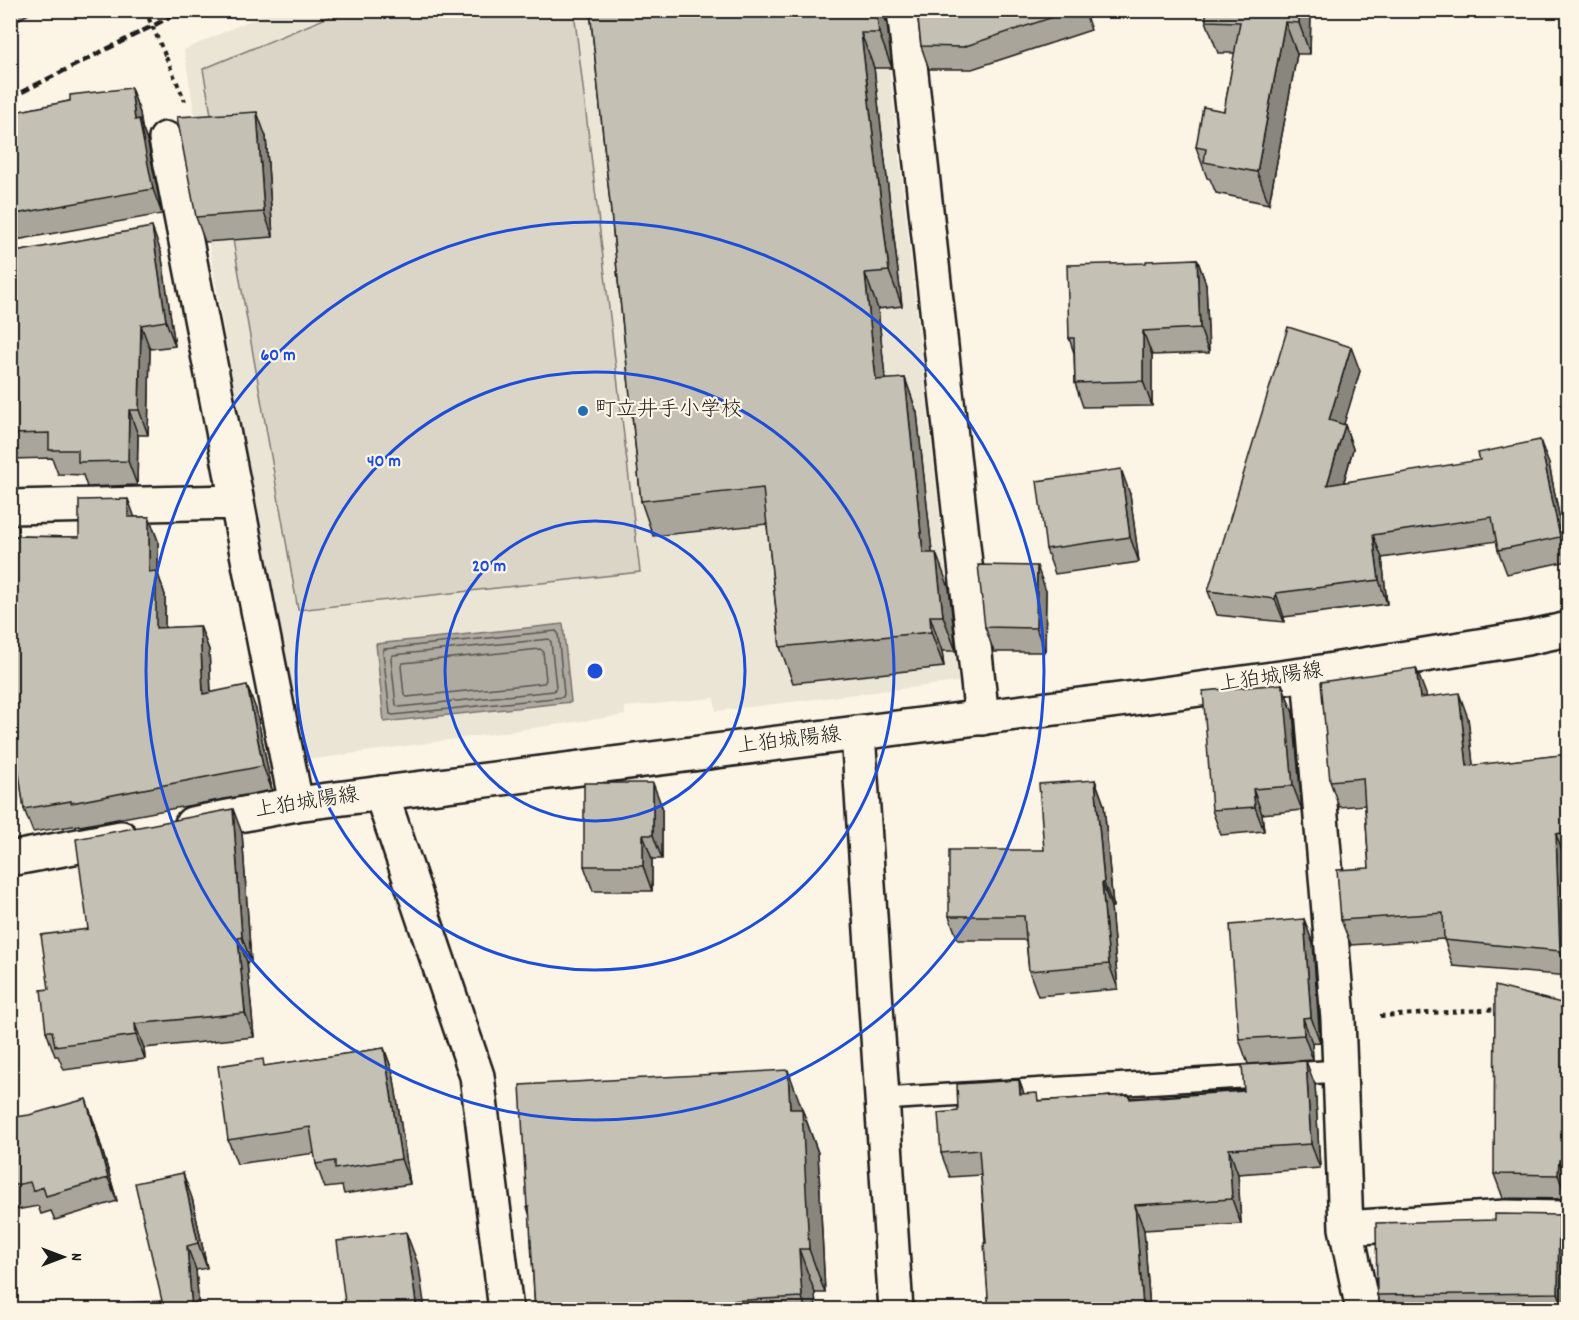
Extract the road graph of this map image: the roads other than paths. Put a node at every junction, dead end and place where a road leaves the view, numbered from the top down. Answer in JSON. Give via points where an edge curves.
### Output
{"nodes":[{"id":1,"x":904,"y":10,"type":"edge"},
{"id":2,"x":166,"y":139,"type":"dead end"},
{"id":3,"x":236,"y":502,"type":"junction"},
{"id":4,"x":10,"y":507,"type":"edge"},
{"id":5,"x":1569,"y":629,"type":"edge"},
{"id":6,"x":1309,"y":674,"type":"junction"},
{"id":7,"x":982,"y":717,"type":"junction"},
{"id":8,"x":858,"y":733,"type":"junction"},
{"id":9,"x":381,"y":793,"type":"junction"},
{"id":10,"x":296,"y":804,"type":"junction"},
{"id":11,"x":10,"y":859,"type":"edge"},
{"id":12,"x":1339,"y":1071,"type":"junction"},
{"id":13,"x":882,"y":1099,"type":"junction"},
{"id":14,"x":1569,"y":1218,"type":"edge"},
{"id":15,"x":1346,"y":1228,"type":"junction"},
{"id":16,"x":506,"y":1310,"type":"edge"},
{"id":17,"x":896,"y":1310,"type":"edge"},
{"id":18,"x":1363,"y":1310,"type":"edge"}],
"edges":[{"from":1,"to":7,"type":"street"},
{"from":2,"to":3,"type":"street","via":[[172,231]]},
{"from":3,"to":4,"type":"street"},
{"from":3,"to":10,"type":"street"},
{"from":5,"to":6,"type":"street","name":"上狛城陽線"},
{"from":6,"to":7,"type":"street","name":"上狛城陽線"},
{"from":6,"to":12,"type":"street"},
{"from":7,"to":8,"type":"street","name":"上狛城陽線"},
{"from":8,"to":9,"type":"street","name":"上狛城陽線"},
{"from":8,"to":13,"type":"street"},
{"from":9,"to":10,"type":"street","name":"上狛城陽線"},
{"from":9,"to":16,"type":"street","via":[[477,1076]]},
{"from":10,"to":11,"type":"street","name":"上狛城陽線"},
{"from":12,"to":13,"type":"lane"},
{"from":12,"to":15,"type":"street"},
{"from":13,"to":17,"type":"street"},
{"from":14,"to":15,"type":"street","via":[[1504,1217]]},
{"from":15,"to":18,"type":"street"}]}
